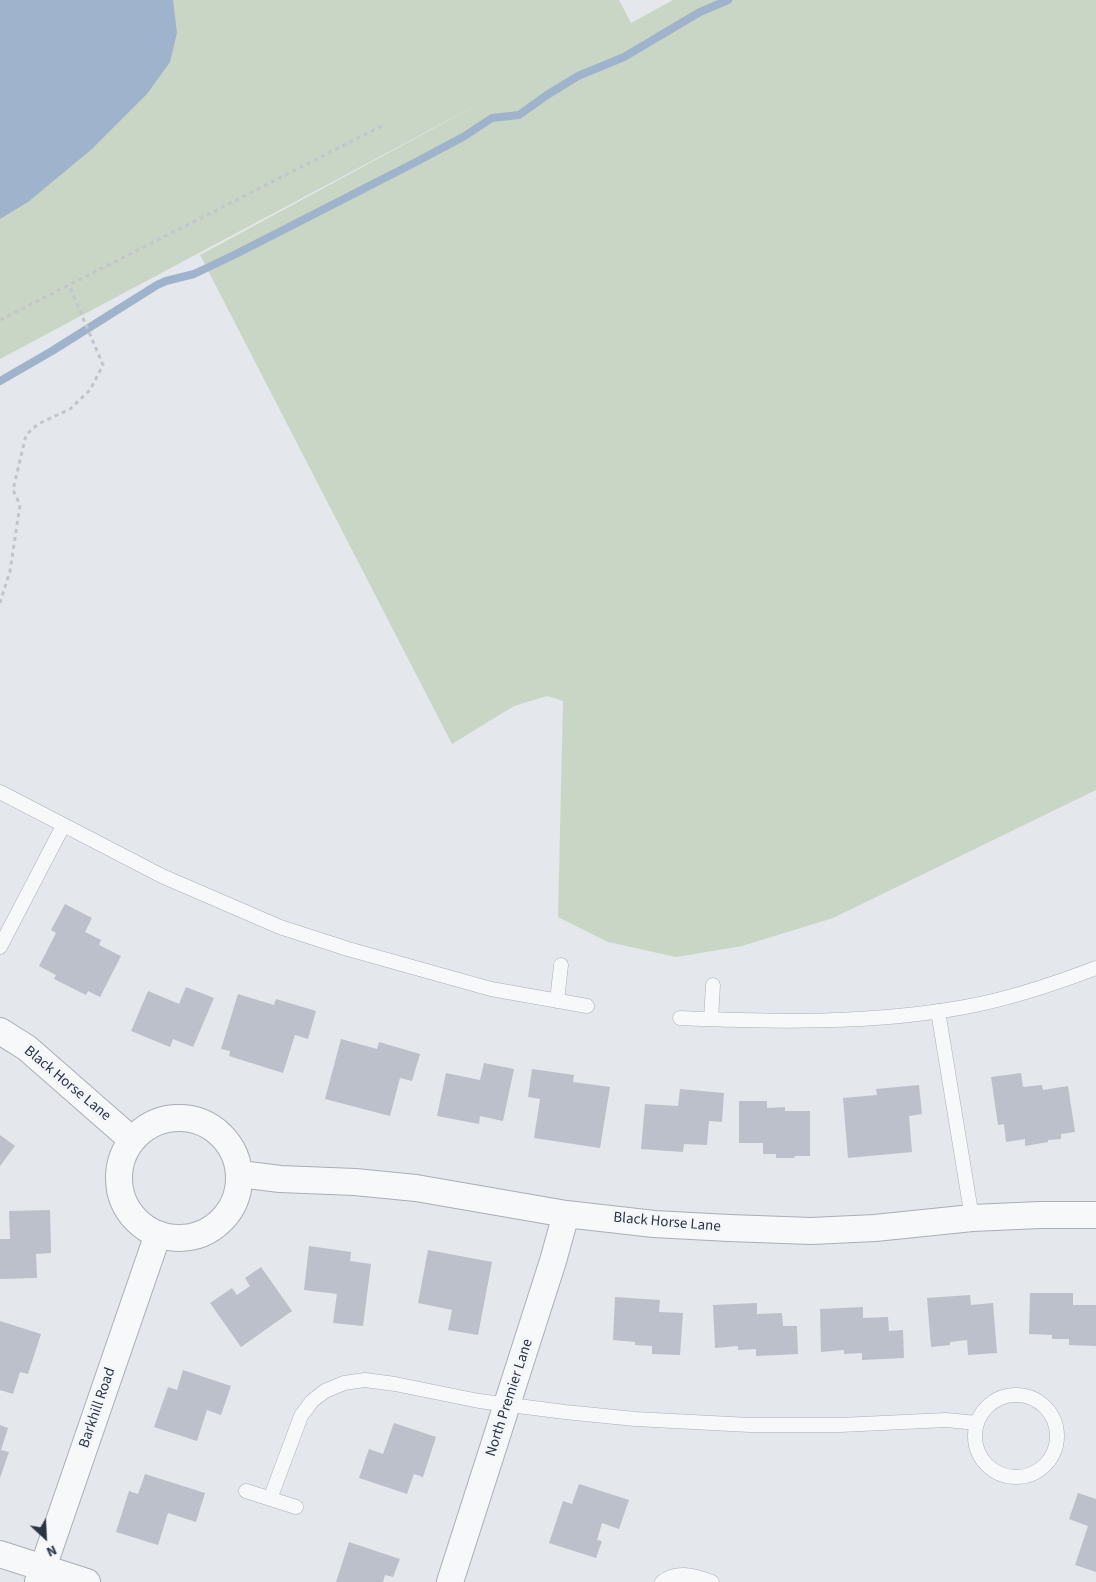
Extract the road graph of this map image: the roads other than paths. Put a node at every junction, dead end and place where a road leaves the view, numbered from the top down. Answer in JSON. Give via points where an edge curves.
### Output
{"nodes":[{"id":1,"x":0,"y":792,"type":"edge"},
{"id":2,"x":64,"y":826,"type":"junction"},
{"id":3,"x":0,"y":947,"type":"edge"},
{"id":4,"x":562,"y":965,"type":"dead end"},
{"id":5,"x":1096,"y":968,"type":"edge"},
{"id":6,"x":713,"y":986,"type":"dead end"},
{"id":7,"x":557,"y":1001,"type":"junction"},
{"id":8,"x":587,"y":1006,"type":"dead end"},
{"id":9,"x":938,"y":1011,"type":"junction"},
{"id":10,"x":680,"y":1018,"type":"dead end"},
{"id":11,"x":711,"y":1019,"type":"junction"},
{"id":12,"x":0,"y":1031,"type":"edge"},
{"id":13,"x":132,"y":1140,"type":"junction"},
{"id":14,"x":240,"y":1174,"type":"junction"},
{"id":15,"x":566,"y":1214,"type":"junction"},
{"id":16,"x":1096,"y":1215,"type":"edge"},
{"id":17,"x":972,"y":1218,"type":"junction"},
{"id":18,"x":158,"y":1234,"type":"junction"},
{"id":19,"x":508,"y":1404,"type":"junction"},
{"id":20,"x":977,"y":1423,"type":"junction"},
{"id":21,"x":246,"y":1491,"type":"dead end"},
{"id":22,"x":270,"y":1499,"type":"junction"},
{"id":23,"x":296,"y":1507,"type":"dead end"},
{"id":24,"x":0,"y":1554,"type":"edge"},
{"id":25,"x":41,"y":1575,"type":"edge"},
{"id":26,"x":87,"y":1582,"type":"edge"},
{"id":27,"x":450,"y":1582,"type":"edge"},
{"id":28,"x":662,"y":1582,"type":"edge"},
{"id":29,"x":712,"y":1582,"type":"edge"}],
"edges":[{"from":1,"to":2,"type":"lane"},
{"from":2,"to":3,"type":"lane"},
{"from":2,"to":7,"type":"lane","via":[[162,876],[280,927],[491,990]]},
{"from":4,"to":7,"type":"lane"},
{"from":5,"to":9,"type":"lane","via":[[1010,996]]},
{"from":6,"to":11,"type":"lane"},
{"from":7,"to":8,"type":"lane"},
{"from":9,"to":11,"type":"lane","via":[[843,1020]]},
{"from":9,"to":17,"type":"lane"},
{"from":10,"to":11,"type":"lane"},
{"from":12,"to":13,"type":"street","name":"Black Horse Lane","via":[[27,1048]]},
{"from":13,"to":14,"type":"street","via":[[154,1123],[170,1118],[206,1123],[232,1147]]},
{"from":13,"to":18,"type":"street","via":[[120,1166],[121,1194],[138,1222]]},
{"from":14,"to":15,"type":"street","name":"Black Horse Lane","via":[[416,1188]]},
{"from":14,"to":18,"type":"street","via":[[235,1202],[212,1229],[188,1238]]},
{"from":15,"to":17,"type":"street","name":"Black Horse Lane","via":[[654,1224],[811,1231]]},
{"from":15,"to":19,"type":"street","name":"North Premier Lane"},
{"from":16,"to":17,"type":"street","name":"Black Horse Lane"},
{"from":18,"to":25,"type":"street","name":"Barkhill Road"},
{"from":19,"to":20,"type":"lane","via":[[626,1418],[750,1425],[946,1420]]},
{"from":19,"to":22,"type":"lane","via":[[365,1380],[344,1383],[325,1391],[301,1416]]},
{"from":19,"to":27,"type":"street","name":"North Premier Lane"},
{"from":20,"to":20,"type":"lane","via":[[976,1444],[983,1460],[1008,1476],[1034,1473],[1048,1462],[1057,1445],[1054,1418],[1043,1404],[1031,1397],[1020,1394],[997,1400],[988,1406]]},
{"from":21,"to":22,"type":"lane"},
{"from":22,"to":23,"type":"lane"},
{"from":24,"to":25,"type":"street"},
{"from":25,"to":26,"type":"street"},
{"from":28,"to":29,"type":"lane","via":[[680,1575]]}]}
